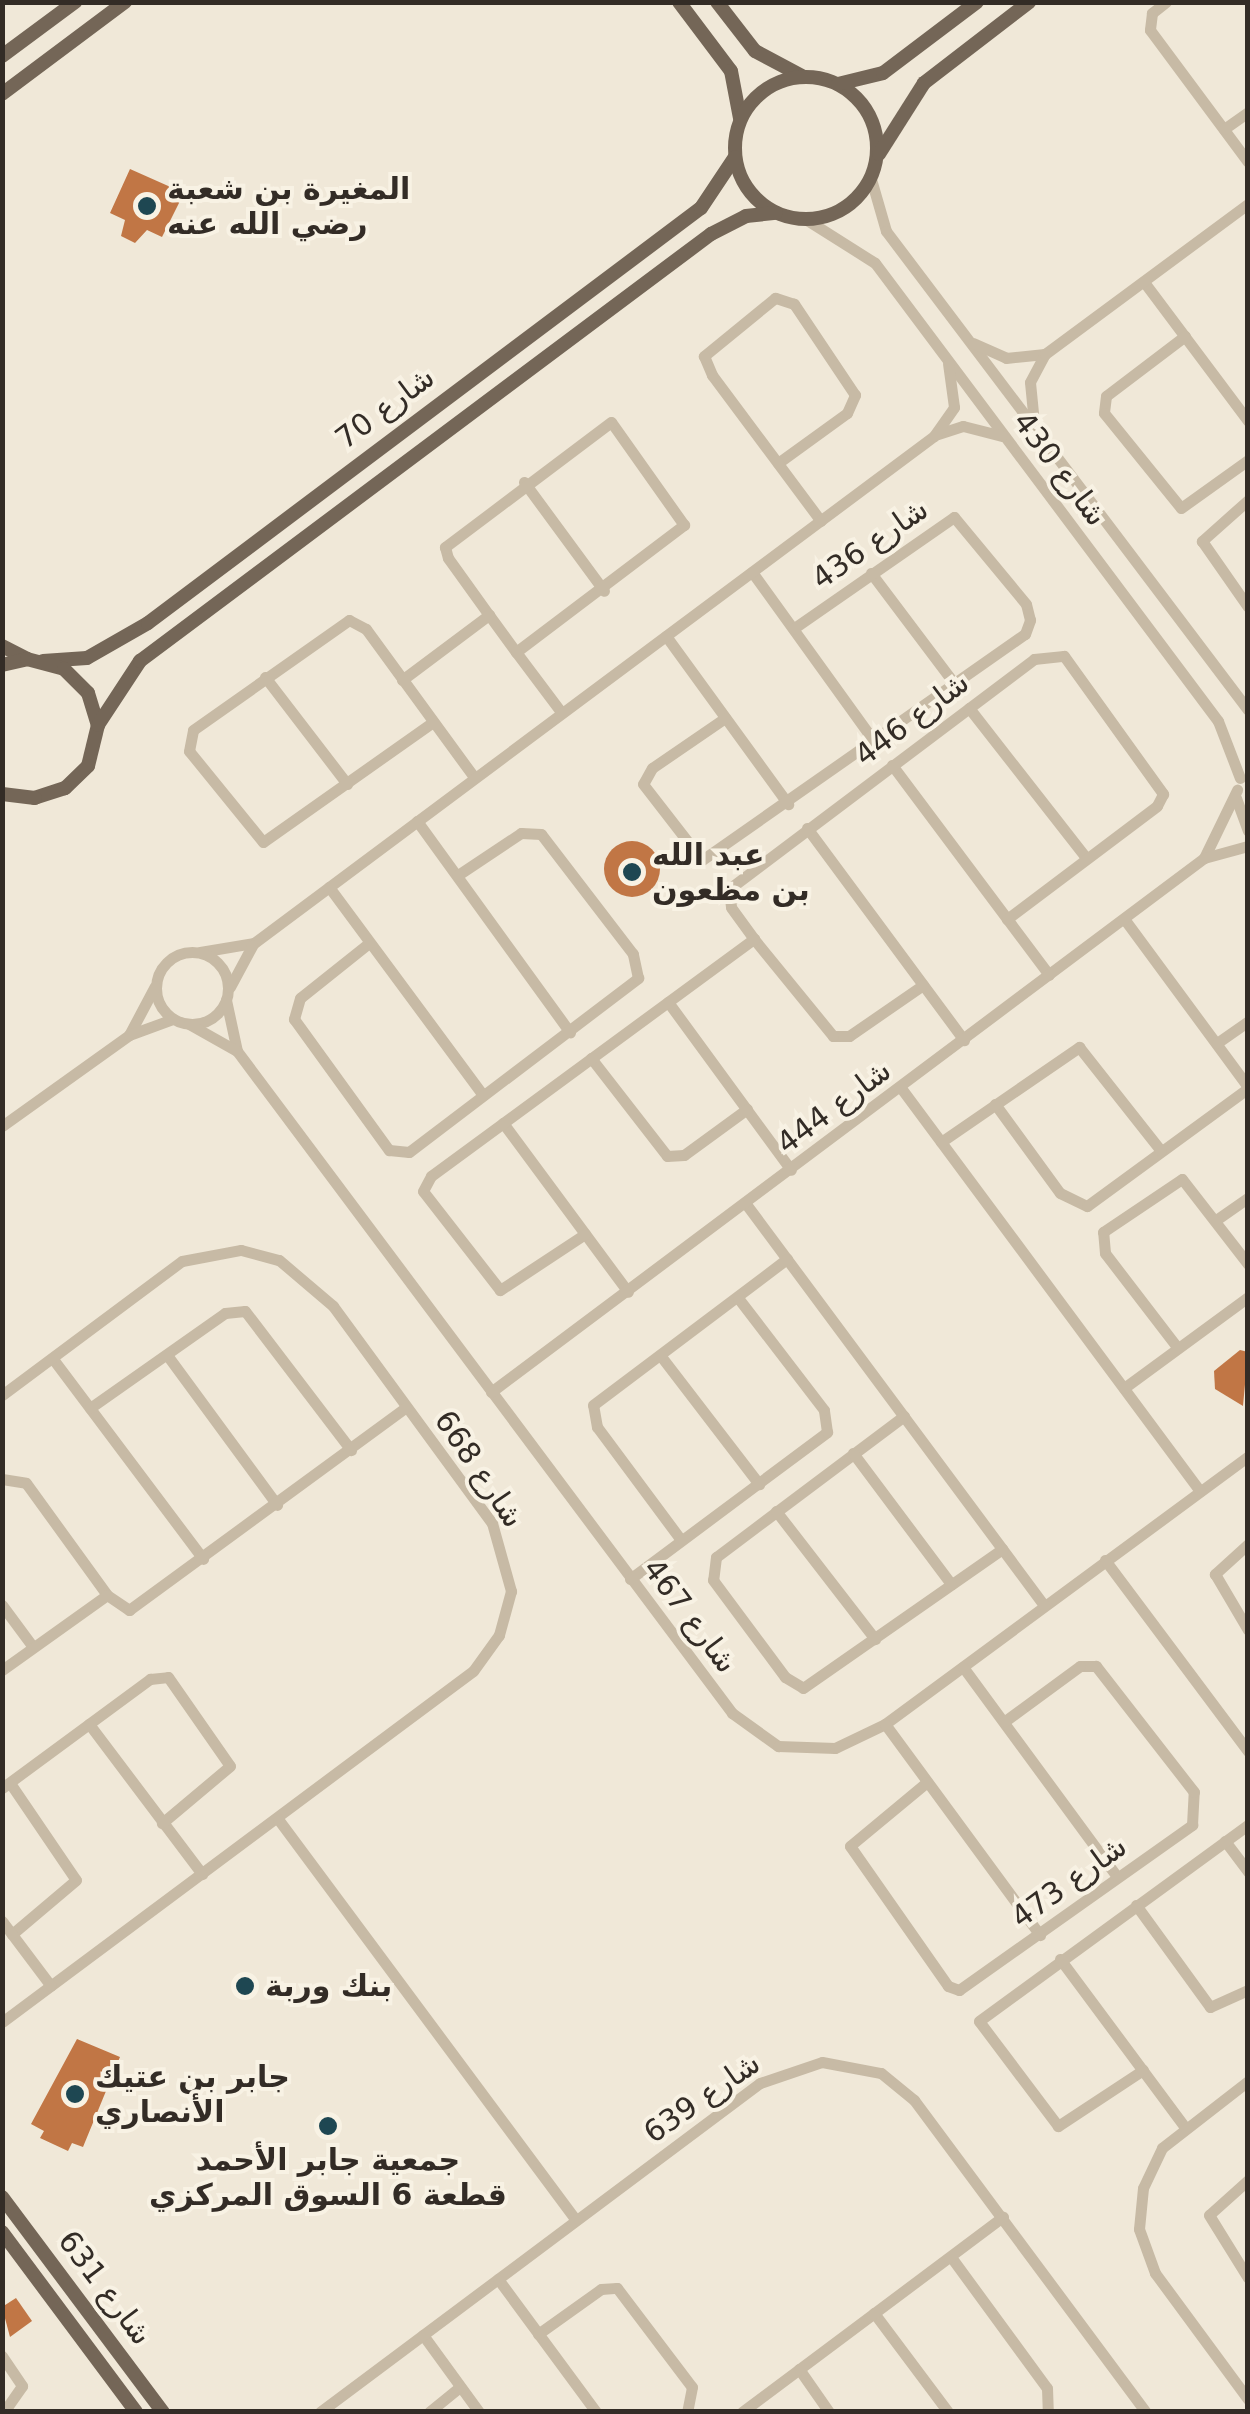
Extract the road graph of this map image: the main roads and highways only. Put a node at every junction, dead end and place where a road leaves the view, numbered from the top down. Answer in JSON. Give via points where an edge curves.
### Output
{"nodes":[{"id":1,"x":75,"y":2,"type":"edge"},
{"id":2,"x":125,"y":2,"type":"edge"},
{"id":3,"x":679,"y":2,"type":"edge"},
{"id":4,"x":717,"y":2,"type":"edge"},
{"id":5,"x":977,"y":2,"type":"edge"},
{"id":6,"x":1029,"y":2,"type":"edge"},
{"id":7,"x":60,"y":9,"type":"edge"},
{"id":8,"x":2,"y":56,"type":"edge"},
{"id":9,"x":808,"y":77,"type":"junction"},
{"id":10,"x":836,"y":84,"type":"junction"},
{"id":11,"x":2,"y":94,"type":"edge"},
{"id":12,"x":740,"y":122,"type":"junction"},
{"id":13,"x":736,"y":157,"type":"junction"},
{"id":14,"x":877,"y":160,"type":"junction"},
{"id":15,"x":776,"y":213,"type":"junction"},
{"id":16,"x":2,"y":646,"type":"edge"},
{"id":17,"x":27,"y":660,"type":"junction"},
{"id":18,"x":44,"y":661,"type":"junction"},
{"id":19,"x":2,"y":665,"type":"edge"},
{"id":20,"x":98,"y":725,"type":"junction"},
{"id":21,"x":2,"y":794,"type":"edge"},
{"id":22,"x":2,"y":2197,"type":"edge"},
{"id":23,"x":2,"y":2232,"type":"edge"},
{"id":24,"x":136,"y":2412,"type":"edge"},
{"id":25,"x":163,"y":2412,"type":"edge"}],
"edges":[{"from":1,"to":7,"type":"main road"},
{"from":2,"to":11,"type":"main road"},
{"from":3,"to":12,"type":"main road","via":[[730,70]]},
{"from":4,"to":9,"type":"main road","via":[[755,50]]},
{"from":5,"to":10,"type":"main road","via":[[883,74]]},
{"from":6,"to":14,"type":"main road","via":[[924,83]]},
{"from":7,"to":8,"type":"main road"},
{"from":9,"to":10,"type":"main road"},
{"from":9,"to":12,"type":"main road","via":[[772,86]]},
{"from":10,"to":14,"type":"main road","via":[[867,111]]},
{"from":12,"to":13,"type":"main road"},
{"from":13,"to":15,"type":"main road","via":[[752,194]]},
{"from":13,"to":18,"type":"main road","name":"شارع 70","via":[[691,216],[148,623],[87,658]]},
{"from":14,"to":15,"type":"main road","via":[[871,179],[845,208],[807,220]]},
{"from":15,"to":20,"type":"main road","name":"شارع 70","via":[[746,216],[711,234],[140,660]]},
{"from":16,"to":17,"type":"main road"},
{"from":17,"to":18,"type":"main road","name":"شارع 70"},
{"from":17,"to":19,"type":"main road"},
{"from":18,"to":20,"type":"main road","via":[[82,684]]},
{"from":20,"to":21,"type":"main road","name":"شارع 70","via":[[88,766],[65,788],[35,798]]},
{"from":22,"to":25,"type":"main road","name":"شارع 631"},
{"from":23,"to":24,"type":"main road","name":"شارع 631"}]}
